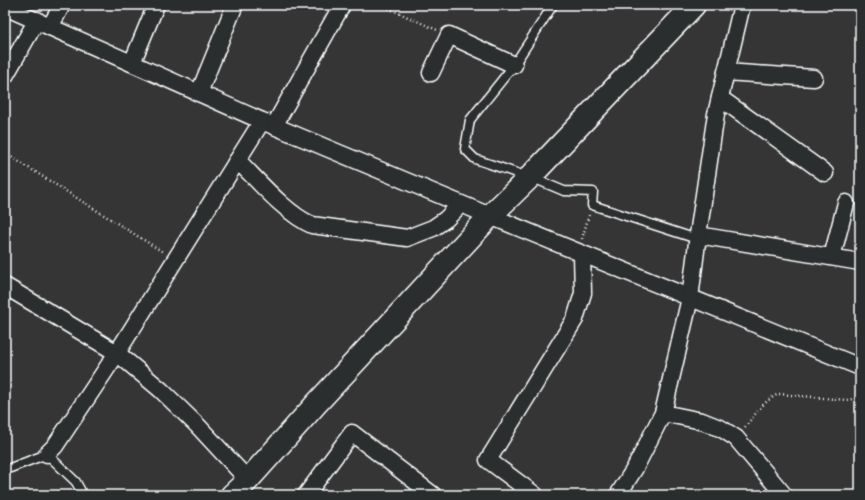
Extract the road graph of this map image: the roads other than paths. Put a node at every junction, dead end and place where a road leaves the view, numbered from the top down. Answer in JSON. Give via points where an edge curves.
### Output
{"nodes":[{"id":1,"x":62,"y":5,"type":"edge"},
{"id":2,"x":156,"y":5,"type":"edge"},
{"id":3,"x":342,"y":5,"type":"edge"},
{"id":4,"x":553,"y":5,"type":"edge"},
{"id":5,"x":694,"y":5,"type":"edge"},
{"id":6,"x":742,"y":5,"type":"edge"},
{"id":7,"x":5,"y":7,"type":"edge"},
{"id":8,"x":234,"y":7,"type":"dead end"},
{"id":9,"x":44,"y":24,"type":"junction"},
{"id":10,"x":132,"y":63,"type":"junction"},
{"id":11,"x":514,"y":65,"type":"junction"},
{"id":12,"x":726,"y":72,"type":"junction"},
{"id":13,"x":431,"y":73,"type":"dead end"},
{"id":14,"x":5,"y":76,"type":"edge"},
{"id":15,"x":814,"y":78,"type":"dead end"},
{"id":16,"x":199,"y":93,"type":"junction"},
{"id":17,"x":720,"y":98,"type":"junction"},
{"id":18,"x":268,"y":124,"type":"junction"},
{"id":19,"x":236,"y":162,"type":"junction"},
{"id":20,"x":825,"y":172,"type":"dead end"},
{"id":21,"x":530,"y":177,"type":"junction"},
{"id":22,"x":458,"y":203,"type":"junction"},
{"id":23,"x":846,"y":203,"type":"dead end"},
{"id":24,"x":490,"y":216,"type":"junction"},
{"id":25,"x":698,"y":237,"type":"junction"},
{"id":26,"x":580,"y":253,"type":"junction"},
{"id":27,"x":832,"y":257,"type":"junction"},
{"id":28,"x":860,"y":262,"type":"edge"},
{"id":29,"x":5,"y":286,"type":"edge"},
{"id":30,"x":690,"y":298,"type":"junction"},
{"id":31,"x":117,"y":353,"type":"junction"},
{"id":32,"x":860,"y":367,"type":"edge"},
{"id":33,"x":663,"y":413,"type":"junction"},
{"id":34,"x":47,"y":454,"type":"junction"},
{"id":35,"x":5,"y":470,"type":"edge"},
{"id":36,"x":248,"y":480,"type":"junction"},
{"id":37,"x":423,"y":492,"type":"edge"},
{"id":38,"x":83,"y":495,"type":"edge"},
{"id":39,"x":232,"y":495,"type":"edge"},
{"id":40,"x":306,"y":495,"type":"edge"},
{"id":41,"x":535,"y":495,"type":"edge"},
{"id":42,"x":618,"y":495,"type":"edge"},
{"id":43,"x":784,"y":495,"type":"edge"}],
"edges":[{"from":1,"to":9,"type":"street"},
{"from":2,"to":10,"type":"street"},
{"from":3,"to":18,"type":"street"},
{"from":4,"to":11,"type":"lane"},
{"from":5,"to":21,"type":"street"},
{"from":6,"to":12,"type":"street"},
{"from":7,"to":9,"type":"street"},
{"from":8,"to":16,"type":"street"},
{"from":9,"to":10,"type":"street"},
{"from":9,"to":14,"type":"street"},
{"from":10,"to":16,"type":"street"},
{"from":11,"to":13,"type":"street","via":[[449,35]]},
{"from":11,"to":21,"type":"lane","via":[[470,120],[465,149],[475,159]]},
{"from":12,"to":15,"type":"street"},
{"from":12,"to":17,"type":"street"},
{"from":16,"to":18,"type":"street"},
{"from":17,"to":20,"type":"street"},
{"from":17,"to":25,"type":"street"},
{"from":18,"to":19,"type":"street"},
{"from":18,"to":22,"type":"street"},
{"from":19,"to":22,"type":"street","via":[[282,204],[312,225],[407,238],[433,228],[457,208]]},
{"from":19,"to":31,"type":"street"},
{"from":21,"to":24,"type":"street"},
{"from":21,"to":25,"type":"lane","via":[[564,191],[594,192],[592,205]]},
{"from":22,"to":24,"type":"street"},
{"from":23,"to":27,"type":"street"},
{"from":24,"to":26,"type":"street"},
{"from":24,"to":36,"type":"street"},
{"from":25,"to":27,"type":"street"},
{"from":25,"to":30,"type":"street"},
{"from":26,"to":30,"type":"street"},
{"from":26,"to":41,"type":"street","via":[[583,293],[575,319],[488,460]]},
{"from":27,"to":28,"type":"street"},
{"from":29,"to":31,"type":"street"},
{"from":30,"to":32,"type":"street"},
{"from":30,"to":33,"type":"street"},
{"from":31,"to":34,"type":"street","via":[[55,446]]},
{"from":31,"to":36,"type":"street","via":[[161,390]]},
{"from":33,"to":42,"type":"street"},
{"from":33,"to":43,"type":"street","via":[[702,421],[736,438]]},
{"from":34,"to":35,"type":"lane"},
{"from":34,"to":38,"type":"lane","via":[[76,482]]},
{"from":36,"to":39,"type":"street"},
{"from":37,"to":40,"type":"street","via":[[352,433]]}]}
